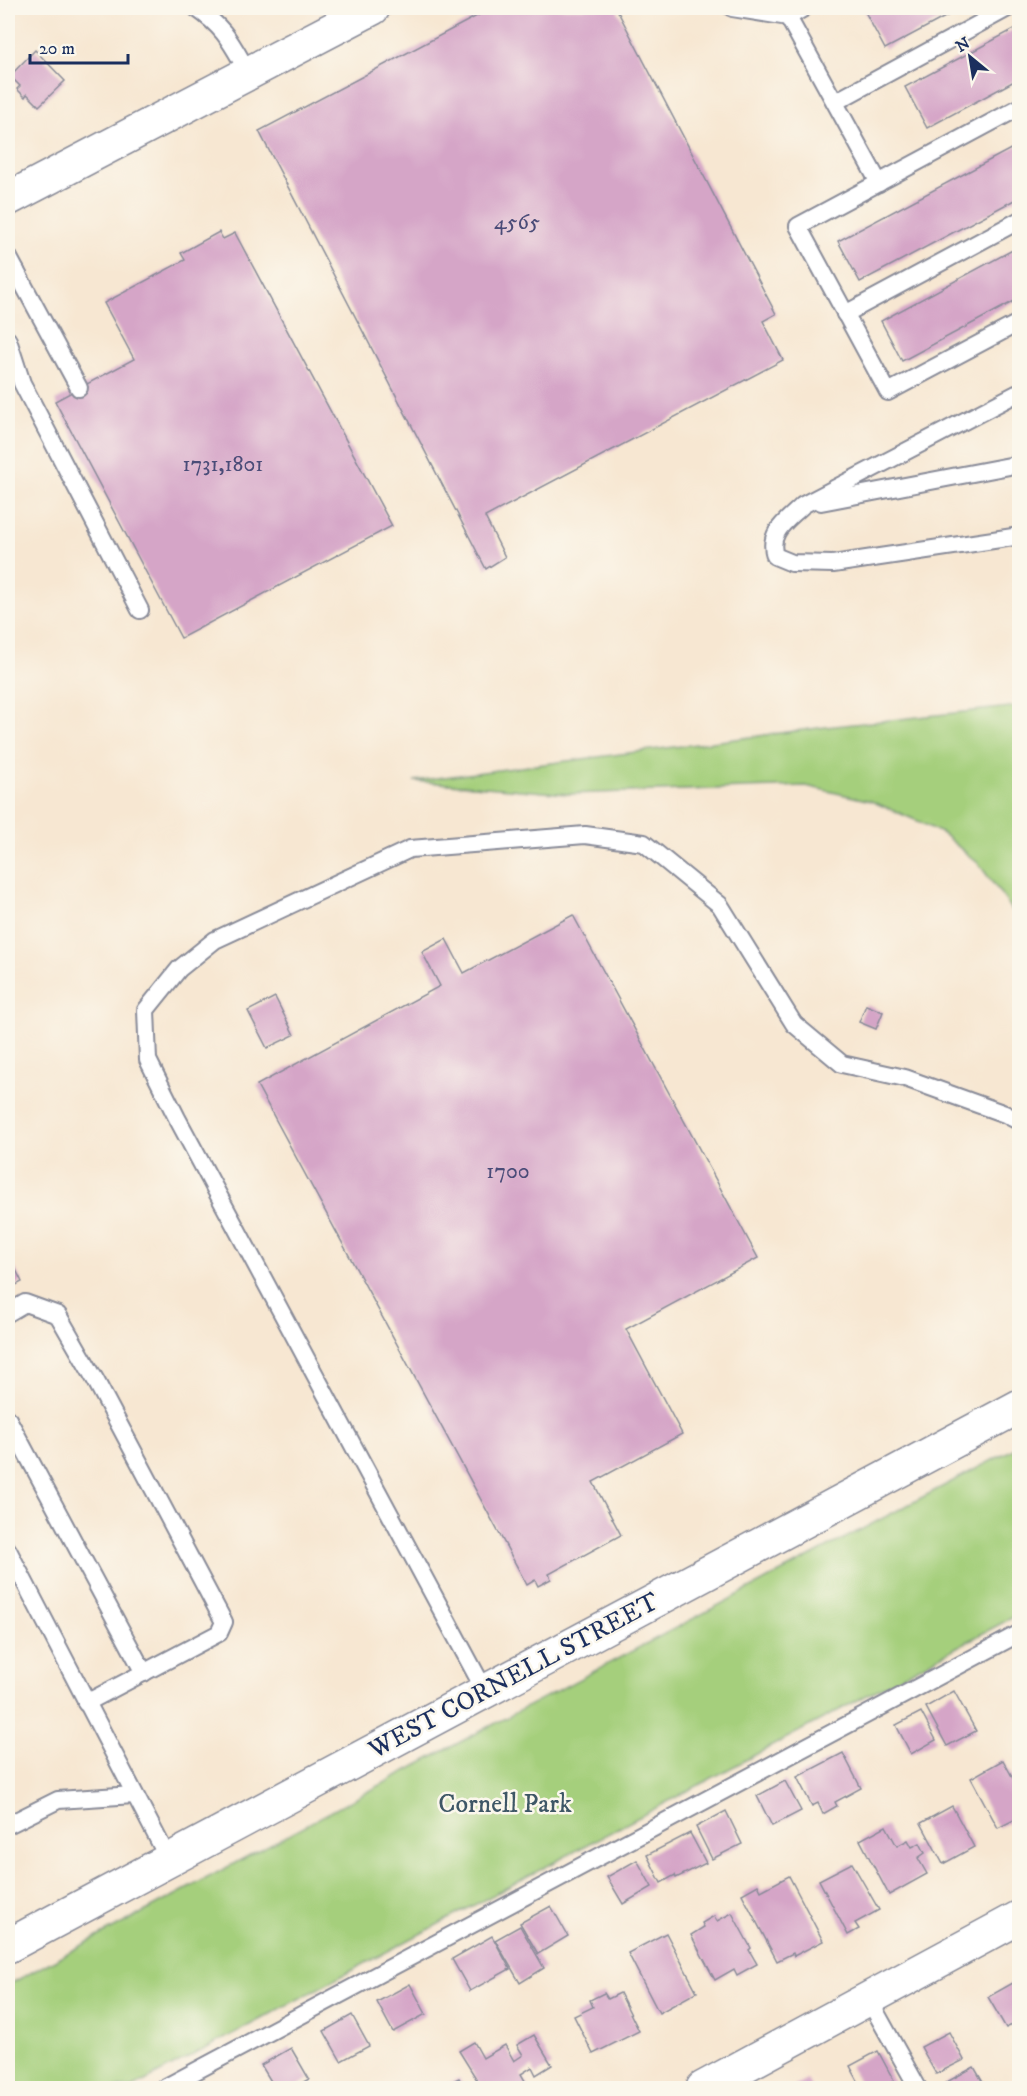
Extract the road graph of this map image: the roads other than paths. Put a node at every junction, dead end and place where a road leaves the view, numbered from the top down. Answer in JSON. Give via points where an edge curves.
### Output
{"nodes":[{"id":1,"x":196,"y":8,"type":"edge"},
{"id":2,"x":373,"y":8,"type":"edge"},
{"id":3,"x":732,"y":8,"type":"edge"},
{"id":4,"x":804,"y":8,"type":"edge"},
{"id":5,"x":1008,"y":8,"type":"edge"},
{"id":6,"x":788,"y":12,"type":"edge"},
{"id":7,"x":248,"y":72,"type":"junction"},
{"id":8,"x":835,"y":102,"type":"junction"},
{"id":9,"x":1020,"y":107,"type":"edge"},
{"id":10,"x":879,"y":183,"type":"junction"},
{"id":11,"x":12,"y":192,"type":"edge"},
{"id":12,"x":1020,"y":220,"type":"edge"},
{"id":13,"x":10,"y":270,"type":"edge"},
{"id":14,"x":845,"y":314,"type":"junction"},
{"id":15,"x":1020,"y":322,"type":"edge"},
{"id":16,"x":8,"y":340,"type":"edge"},
{"id":17,"x":79,"y":388,"type":"dead end"},
{"id":18,"x":1020,"y":392,"type":"edge"},
{"id":19,"x":1020,"y":464,"type":"edge"},
{"id":20,"x":802,"y":505,"type":"junction"},
{"id":21,"x":1020,"y":537,"type":"edge"},
{"id":22,"x":140,"y":610,"type":"dead end"},
{"id":23,"x":1020,"y":1122,"type":"edge"},
{"id":24,"x":8,"y":1313,"type":"edge"},
{"id":25,"x":1020,"y":1406,"type":"edge"},
{"id":26,"x":8,"y":1419,"type":"edge"},
{"id":27,"x":8,"y":1550,"type":"edge"},
{"id":28,"x":1020,"y":1633,"type":"edge"},
{"id":29,"x":144,"y":1672,"type":"junction"},
{"id":30,"x":485,"y":1691,"type":"junction"},
{"id":31,"x":86,"y":1703,"type":"junction"},
{"id":32,"x":134,"y":1795,"type":"junction"},
{"id":33,"x":8,"y":1825,"type":"edge"},
{"id":34,"x":169,"y":1860,"type":"junction"},
{"id":35,"x":1020,"y":1917,"type":"edge"},
{"id":36,"x":8,"y":1946,"type":"edge"},
{"id":37,"x":868,"y":1998,"type":"junction"},
{"id":38,"x":164,"y":2088,"type":"edge"},
{"id":39,"x":703,"y":2088,"type":"edge"},
{"id":40,"x":918,"y":2088,"type":"edge"}],
"edges":[{"from":1,"to":7,"type":"lane","via":[[225,32]]},
{"from":2,"to":7,"type":"street"},
{"from":3,"to":6,"type":"lane"},
{"from":4,"to":6,"type":"lane"},
{"from":5,"to":8,"type":"lane"},
{"from":6,"to":8,"type":"lane"},
{"from":7,"to":11,"type":"street"},
{"from":8,"to":10,"type":"lane"},
{"from":9,"to":10,"type":"lane"},
{"from":10,"to":14,"type":"lane","via":[[798,226]]},
{"from":12,"to":14,"type":"lane"},
{"from":13,"to":17,"type":"lane"},
{"from":14,"to":15,"type":"lane","via":[[888,392]]},
{"from":16,"to":22,"type":"lane","via":[[22,383]]},
{"from":18,"to":20,"type":"lane"},
{"from":19,"to":20,"type":"lane"},
{"from":20,"to":21,"type":"lane","via":[[777,530],[772,545],[775,556],[792,563],[833,564]]},
{"from":23,"to":30,"type":"lane","via":[[905,1078],[842,1064],[794,1024],[720,905],[644,843],[585,835],[410,849],[215,940],[179,969],[146,1010],[148,1060]]},
{"from":24,"to":29,"type":"lane","via":[[25,1303],[58,1315],[224,1622],[219,1633]]},
{"from":25,"to":30,"type":"street","name":"WEST CORNELL STREET"},
{"from":26,"to":29,"type":"lane"},
{"from":27,"to":31,"type":"lane"},
{"from":28,"to":38,"type":"lane"},
{"from":29,"to":31,"type":"lane"},
{"from":30,"to":34,"type":"street","name":"WEST CORNELL STREET"},
{"from":31,"to":32,"type":"lane"},
{"from":32,"to":33,"type":"lane","via":[[58,1800]]},
{"from":32,"to":34,"type":"lane"},
{"from":34,"to":36,"type":"street","name":"WEST CORNELL STREET"},
{"from":35,"to":37,"type":"street"},
{"from":37,"to":39,"type":"street"},
{"from":37,"to":40,"type":"lane"}]}
